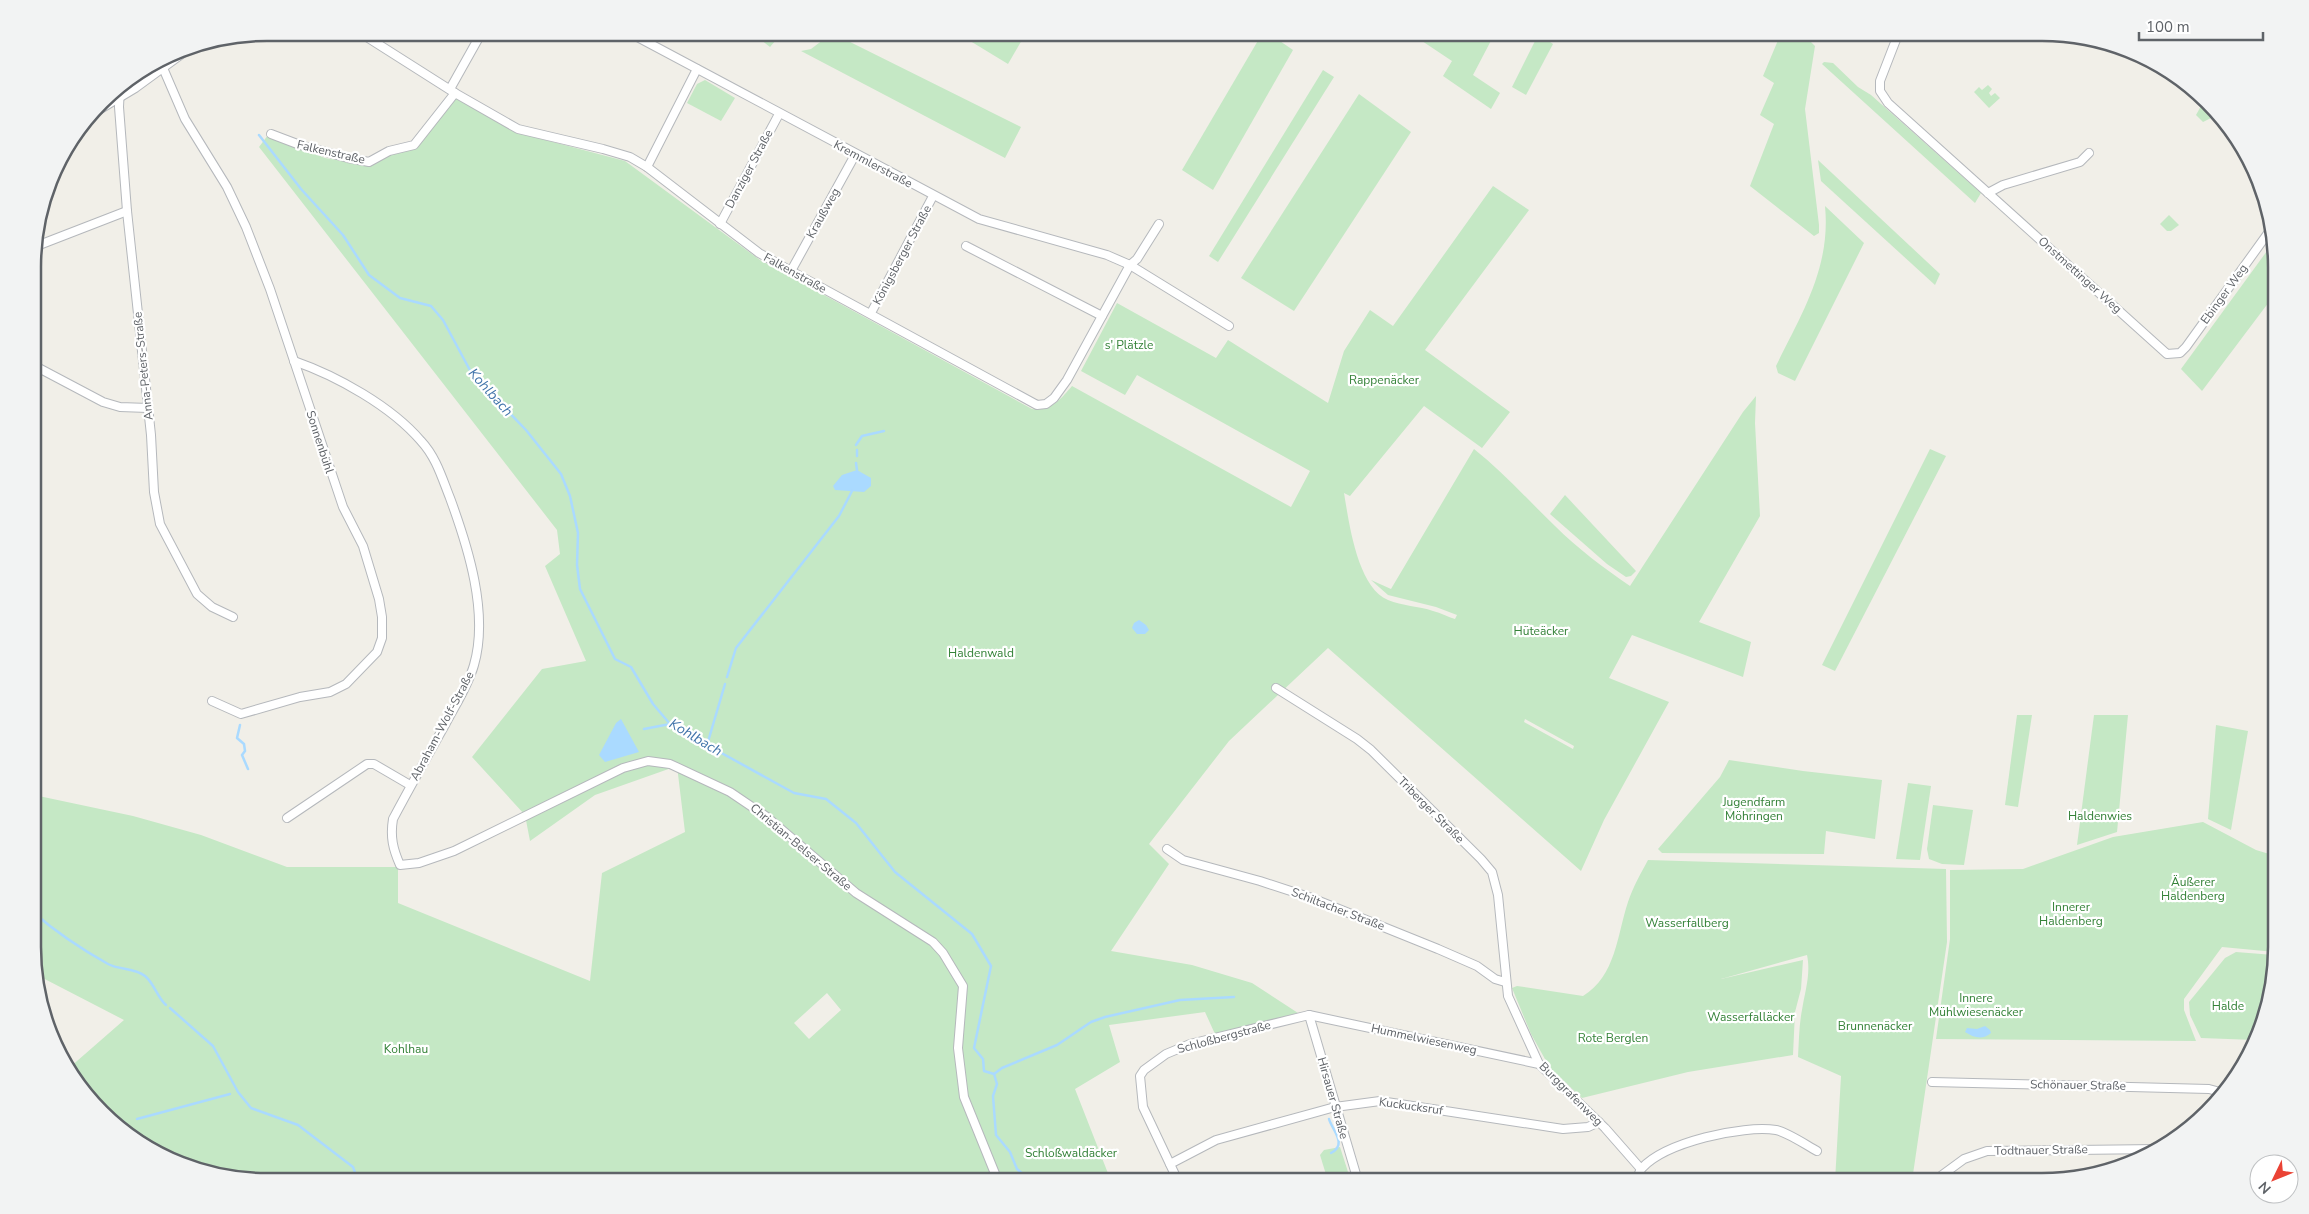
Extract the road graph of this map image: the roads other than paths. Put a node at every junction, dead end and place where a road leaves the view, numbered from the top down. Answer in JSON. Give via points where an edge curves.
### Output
{"nodes":[{"id":1,"x":373,"y":41,"type":"edge"},
{"id":2,"x":477,"y":41,"type":"edge"},
{"id":3,"x":645,"y":41,"type":"edge"},
{"id":4,"x":1896,"y":41,"type":"edge"},
{"id":5,"x":166,"y":66,"type":"edge"},
{"id":6,"x":163,"y":68,"type":"junction"},
{"id":7,"x":697,"y":69,"type":"junction"},
{"id":8,"x":452,"y":91,"type":"junction"},
{"id":9,"x":120,"y":97,"type":"junction"},
{"id":10,"x":116,"y":99,"type":"edge"},
{"id":11,"x":779,"y":114,"type":"junction"},
{"id":12,"x":271,"y":134,"type":"dead end"},
{"id":13,"x":2089,"y":153,"type":"dead end"},
{"id":14,"x":855,"y":155,"type":"junction"},
{"id":15,"x":647,"y":167,"type":"junction"},
{"id":16,"x":1988,"y":193,"type":"junction"},
{"id":17,"x":934,"y":196,"type":"junction"},
{"id":18,"x":128,"y":211,"type":"junction"},
{"id":19,"x":720,"y":224,"type":"junction"},
{"id":20,"x":1159,"y":224,"type":"dead end"},
{"id":21,"x":2266,"y":237,"type":"edge"},
{"id":22,"x":43,"y":244,"type":"edge"},
{"id":23,"x":966,"y":246,"type":"dead end"},
{"id":24,"x":1130,"y":265,"type":"junction"},
{"id":25,"x":791,"y":271,"type":"junction"},
{"id":26,"x":871,"y":313,"type":"junction"},
{"id":27,"x":1102,"y":316,"type":"junction"},
{"id":28,"x":1229,"y":326,"type":"dead end"},
{"id":29,"x":2173,"y":355,"type":"joint"},
{"id":30,"x":294,"y":361,"type":"junction"},
{"id":31,"x":41,"y":368,"type":"edge"},
{"id":32,"x":148,"y":408,"type":"junction"},
{"id":33,"x":233,"y":617,"type":"dead end"},
{"id":34,"x":1276,"y":688,"type":"dead end"},
{"id":35,"x":212,"y":701,"type":"dead end"},
{"id":36,"x":410,"y":785,"type":"junction"},
{"id":37,"x":287,"y":818,"type":"dead end"},
{"id":38,"x":1167,"y":849,"type":"dead end"},
{"id":39,"x":400,"y":865,"type":"joint"},
{"id":40,"x":1505,"y":982,"type":"junction"},
{"id":41,"x":1308,"y":1014,"type":"junction"},
{"id":42,"x":1539,"y":1064,"type":"junction"},
{"id":43,"x":1932,"y":1082,"type":"dead end"},
{"id":44,"x":2216,"y":1091,"type":"edge"},
{"id":45,"x":1335,"y":1107,"type":"junction"},
{"id":46,"x":1599,"y":1122,"type":"junction"},
{"id":47,"x":2142,"y":1149,"type":"edge"},
{"id":48,"x":1817,"y":1151,"type":"dead end"},
{"id":49,"x":1170,"y":1164,"type":"junction"},
{"id":50,"x":1641,"y":1169,"type":"junction"},
{"id":51,"x":995,"y":1173,"type":"edge"},
{"id":52,"x":1174,"y":1173,"type":"edge"},
{"id":53,"x":1356,"y":1173,"type":"edge"},
{"id":54,"x":1639,"y":1173,"type":"edge"},
{"id":55,"x":1945,"y":1173,"type":"edge"}],
"edges":[{"from":1,"to":8,"type":"street","name":"Falkenstraße"},
{"from":2,"to":8,"type":"street"},
{"from":3,"to":7,"type":"street","name":"Kremmlerstraße"},
{"from":4,"to":16,"type":"street","name":"Onstmettinger Weg","via":[[1880,81],[1880,91],[1888,103]]},
{"from":5,"to":6,"type":"street"},
{"from":6,"to":9,"type":"street"},
{"from":6,"to":30,"type":"street","name":"Sonnenbühl","via":[[185,120],[227,187],[246,227]]},
{"from":7,"to":11,"type":"street","name":"Kremmlerstraße"},
{"from":7,"to":15,"type":"street"},
{"from":8,"to":12,"type":"street","name":"Falkenstraße","via":[[414,145],[389,150],[370,162],[300,145]]},
{"from":8,"to":15,"type":"street","name":"Falkenstraße","via":[[518,129],[603,148]]},
{"from":9,"to":10,"type":"street"},
{"from":9,"to":18,"type":"street","name":"Anna-Peters-Straße"},
{"from":11,"to":14,"type":"street","name":"Kremmlerstraße"},
{"from":11,"to":19,"type":"street","name":"Danziger Straße"},
{"from":13,"to":16,"type":"street","via":[[2080,162]]},
{"from":14,"to":17,"type":"street","name":"Kremmlerstraße"},
{"from":14,"to":25,"type":"street","name":"Kraußweg"},
{"from":15,"to":19,"type":"street","name":"Falkenstraße"},
{"from":16,"to":29,"type":"street","name":"Onstmettinger Weg","via":[[2167,354]]},
{"from":17,"to":24,"type":"street","name":"Kremmlerstraße","via":[[979,219],[1107,255]]},
{"from":17,"to":26,"type":"street","name":"Königsberger Straße"},
{"from":18,"to":22,"type":"street"},
{"from":18,"to":32,"type":"street","name":"Anna-Peters-Straße"},
{"from":19,"to":25,"type":"street","name":"Falkenstraße","via":[[759,253]]},
{"from":20,"to":24,"type":"street"},
{"from":21,"to":29,"type":"street","name":"Ebinger Weg","via":[[2186,347]]},
{"from":23,"to":27,"type":"street"},
{"from":24,"to":27,"type":"street"},
{"from":24,"to":28,"type":"street","name":"Kremmlerstraße"},
{"from":25,"to":26,"type":"street","name":"Falkenstraße"},
{"from":26,"to":27,"type":"street","name":"Falkenstraße","via":[[1037,405],[1046,404],[1054,398]]},
{"from":30,"to":35,"type":"street","name":"Sonnenbühl","via":[[343,507],[363,546],[374,578],[382,617],[382,638],[377,652],[364,667],[346,684],[330,692],[242,714]]},
{"from":30,"to":36,"type":"street","name":"Abraham-Wolf-Straße","via":[[372,400],[420,440],[441,474],[465,539],[478,613],[474,663],[462,694]]},
{"from":31,"to":32,"type":"street","via":[[103,402],[120,407]]},
{"from":32,"to":33,"type":"street","name":"Anna-Peters-Straße","via":[[156,505],[162,530],[197,594],[212,607]]},
{"from":34,"to":40,"type":"street","name":"Triberger Straße","via":[[1370,750],[1492,872],[1498,895]]},
{"from":36,"to":37,"type":"street","name":"Abraham-Wolf-Straße","via":[[374,764],[367,764]]},
{"from":36,"to":39,"type":"street","name":"Abraham-Wolf-Straße","via":[[393,820],[390,834]]},
{"from":38,"to":40,"type":"street","name":"Schiltacher Straße","via":[[1183,860],[1310,897],[1438,949]]},
{"from":39,"to":51,"type":"street","name":"Christian-Belser-Straße","via":[[419,863],[454,851],[623,768],[648,761],[670,764],[730,792],[767,817],[856,893],[933,942],[943,952],[963,986],[958,1048],[964,1097]]},
{"from":40,"to":42,"type":"street","name":"Burggrafenweg","via":[[1508,996]]},
{"from":41,"to":42,"type":"street","name":"Hummelwiesenweg"},
{"from":41,"to":45,"type":"street","name":"Hirsauer Straße"},
{"from":41,"to":49,"type":"street","name":"Schloßbergstraße","via":[[1190,1044],[1166,1054],[1144,1070],[1140,1083],[1143,1107]]},
{"from":42,"to":46,"type":"street","name":"Burggrafenweg"},
{"from":43,"to":44,"type":"street","name":"Schönauer Straße"},
{"from":45,"to":46,"type":"street","name":"Kuckucksruf","via":[[1380,1101],[1563,1130],[1588,1128]]},
{"from":45,"to":49,"type":"street","name":"Kuckucksruf","via":[[1216,1140]]},
{"from":45,"to":53,"type":"street","name":"Hirsauer Straße"},
{"from":46,"to":50,"type":"street","name":"Burggrafenweg"},
{"from":47,"to":55,"type":"street","name":"Todtnauer Straße","via":[[1987,1151],[1964,1159]]},
{"from":48,"to":50,"type":"street","via":[[1777,1130],[1722,1134],[1673,1147]]},
{"from":49,"to":52,"type":"street","name":"Schloßbergstraße"},
{"from":50,"to":54,"type":"street"}]}
